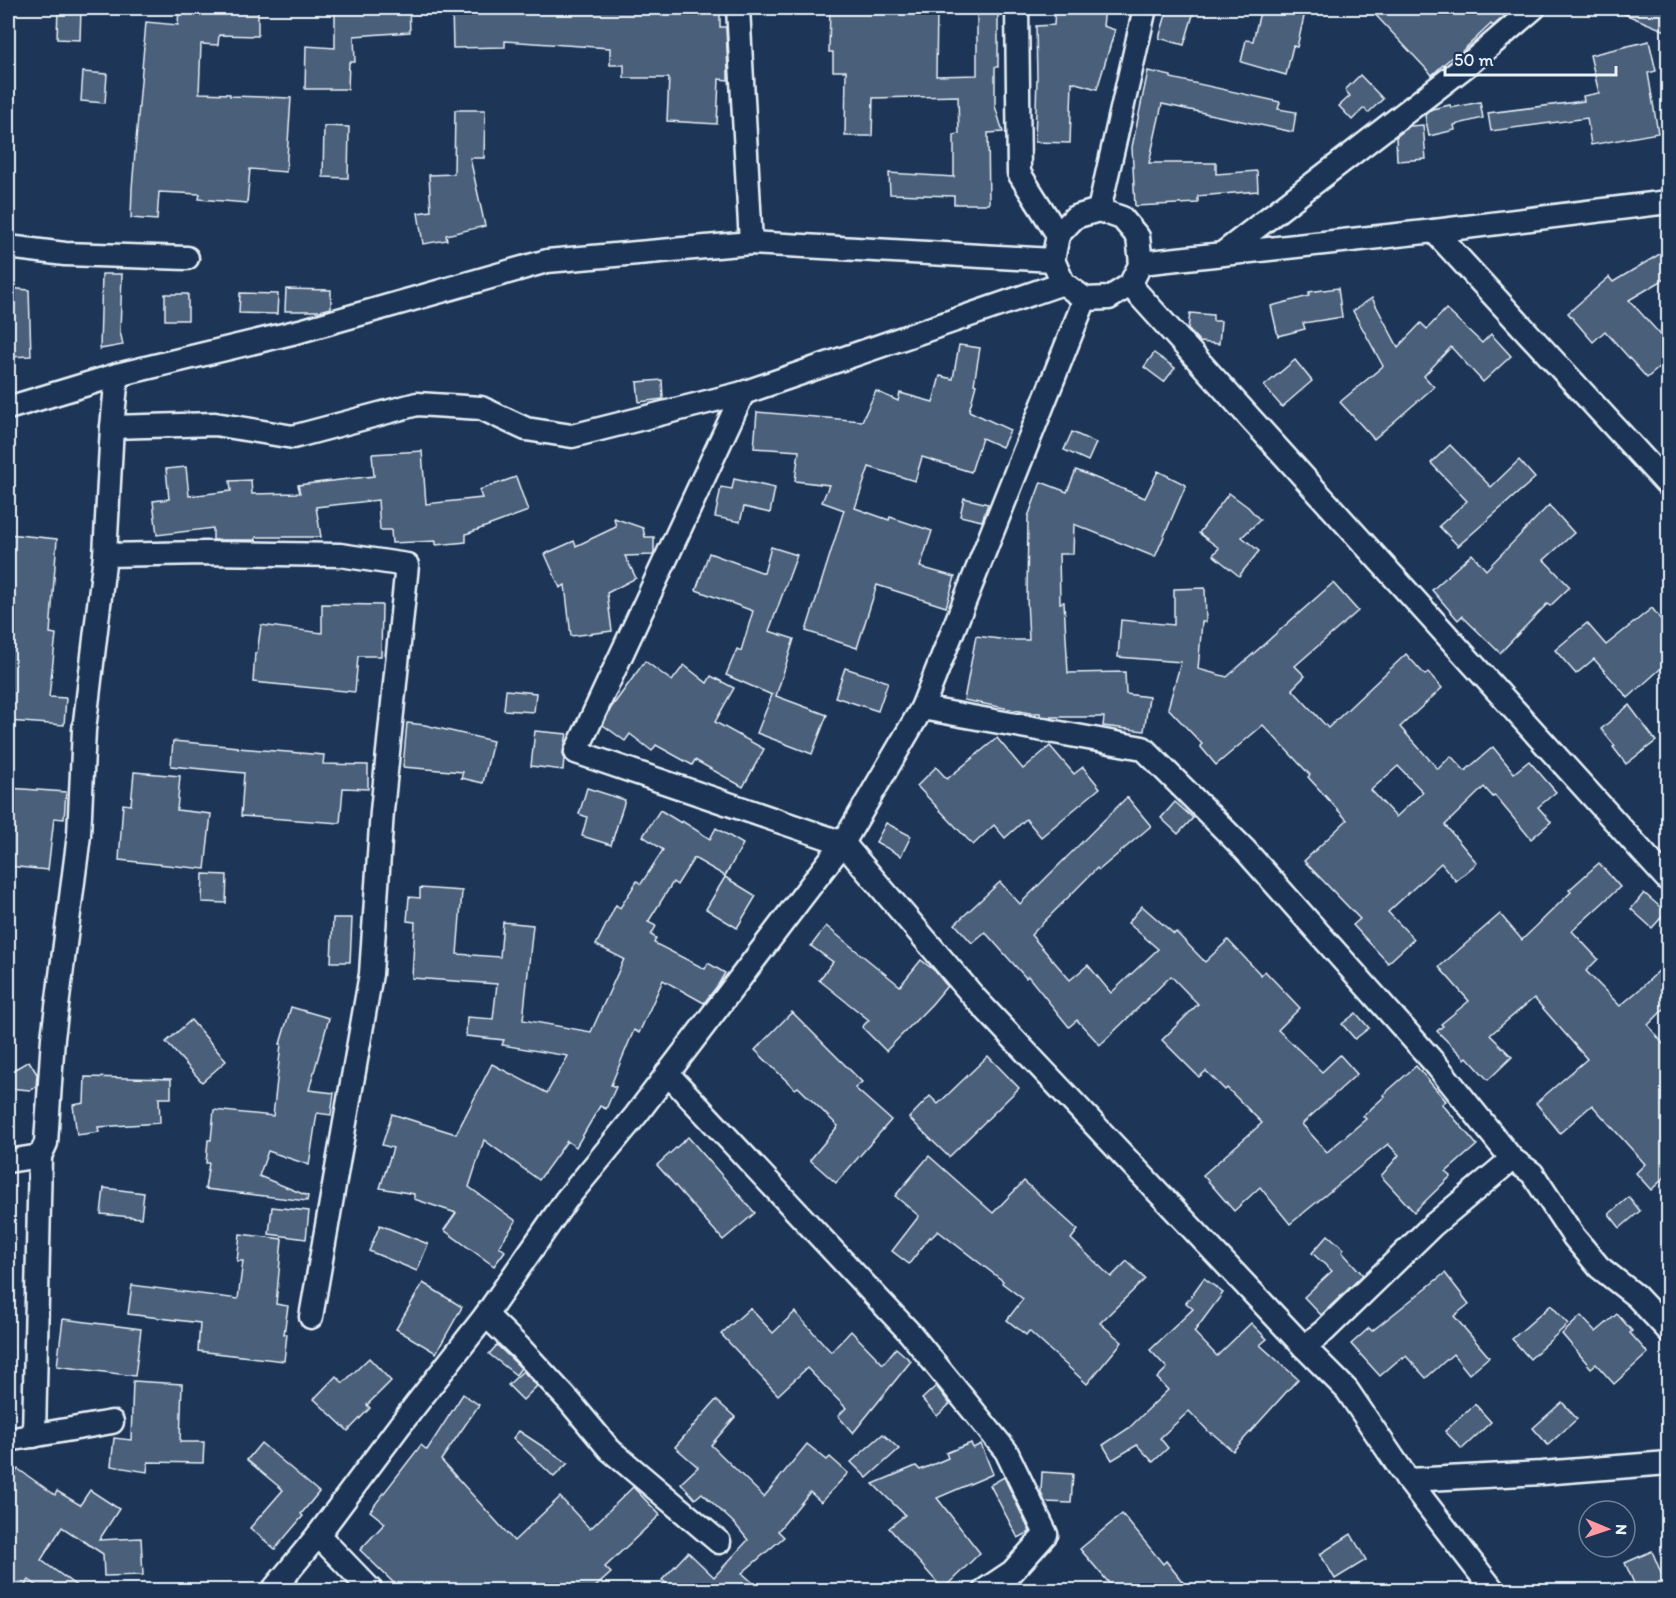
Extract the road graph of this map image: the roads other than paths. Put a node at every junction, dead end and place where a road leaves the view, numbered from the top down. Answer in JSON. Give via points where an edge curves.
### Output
{"nodes":[{"id":1,"x":738,"y":8,"type":"edge"},
{"id":2,"x":1017,"y":8,"type":"edge"},
{"id":3,"x":1145,"y":8,"type":"edge"},
{"id":4,"x":1534,"y":8,"type":"edge"},
{"id":5,"x":1668,"y":202,"type":"edge"},
{"id":6,"x":1099,"y":210,"type":"junction"},
{"id":7,"x":1434,"y":231,"type":"junction"},
{"id":8,"x":1058,"y":235,"type":"junction"},
{"id":9,"x":751,"y":243,"type":"junction"},
{"id":10,"x":8,"y":247,"type":"edge"},
{"id":11,"x":1221,"y":254,"type":"junction"},
{"id":12,"x":187,"y":258,"type":"dead end"},
{"id":13,"x":1053,"y":260,"type":"junction"},
{"id":14,"x":1141,"y":263,"type":"junction"},
{"id":15,"x":1063,"y":283,"type":"junction"},
{"id":16,"x":1130,"y":285,"type":"junction"},
{"id":17,"x":1085,"y":299,"type":"junction"},
{"id":18,"x":117,"y":375,"type":"junction"},
{"id":19,"x":743,"y":393,"type":"junction"},
{"id":20,"x":8,"y":408,"type":"edge"},
{"id":21,"x":112,"y":427,"type":"junction"},
{"id":22,"x":1668,"y":484,"type":"edge"},
{"id":23,"x":105,"y":555,"type":"junction"},
{"id":24,"x":922,"y":708,"type":"junction"},
{"id":25,"x":843,"y":843,"type":"junction"},
{"id":26,"x":1668,"y":880,"type":"edge"},
{"id":27,"x":667,"y":1073,"type":"junction"},
{"id":28,"x":40,"y":1156,"type":"junction"},
{"id":29,"x":1512,"y":1159,"type":"junction"},
{"id":30,"x":8,"y":1161,"type":"edge"},
{"id":31,"x":486,"y":1315,"type":"junction"},
{"id":32,"x":311,"y":1317,"type":"dead end"},
{"id":33,"x":1668,"y":1330,"type":"edge"},
{"id":34,"x":1304,"y":1347,"type":"junction"},
{"id":35,"x":112,"y":1422,"type":"dead end"},
{"id":36,"x":34,"y":1436,"type":"junction"},
{"id":37,"x":8,"y":1440,"type":"edge"},
{"id":38,"x":1668,"y":1463,"type":"edge"},
{"id":39,"x":1408,"y":1480,"type":"junction"},
{"id":40,"x":318,"y":1535,"type":"junction"},
{"id":41,"x":719,"y":1542,"type":"dead end"},
{"id":42,"x":273,"y":1590,"type":"edge"},
{"id":43,"x":371,"y":1590,"type":"edge"},
{"id":44,"x":986,"y":1590,"type":"edge"},
{"id":45,"x":1493,"y":1590,"type":"edge"}],
"edges":[{"from":1,"to":9,"type":"street"},
{"from":2,"to":8,"type":"street","via":[[1019,173]]},
{"from":3,"to":6,"type":"street"},
{"from":4,"to":11,"type":"street","via":[[1471,62]]},
{"from":5,"to":7,"type":"street"},
{"from":6,"to":8,"type":"street","via":[[1075,217]]},
{"from":6,"to":14,"type":"street","via":[[1122,218],[1138,237]]},
{"from":7,"to":11,"type":"street"},
{"from":7,"to":22,"type":"street"},
{"from":8,"to":13,"type":"street"},
{"from":9,"to":13,"type":"street"},
{"from":9,"to":18,"type":"street","via":[[547,261],[300,331]]},
{"from":10,"to":12,"type":"street","via":[[65,254]]},
{"from":11,"to":14,"type":"street"},
{"from":13,"to":15,"type":"street"},
{"from":14,"to":16,"type":"street"},
{"from":15,"to":17,"type":"street"},
{"from":15,"to":19,"type":"street"},
{"from":16,"to":17,"type":"street","via":[[1109,298]]},
{"from":16,"to":26,"type":"street"},
{"from":17,"to":24,"type":"street"},
{"from":18,"to":20,"type":"street"},
{"from":18,"to":21,"type":"street"},
{"from":19,"to":21,"type":"street","via":[[572,436],[526,429],[481,408],[417,404],[293,437],[215,424]]},
{"from":19,"to":25,"type":"street","via":[[576,752]]},
{"from":21,"to":23,"type":"street"},
{"from":23,"to":28,"type":"street","via":[[84,730],[79,835],[53,1038],[46,1143]]},
{"from":23,"to":32,"type":"street","via":[[340,555],[407,565],[370,974]]},
{"from":24,"to":25,"type":"street"},
{"from":24,"to":29,"type":"street","via":[[1143,748],[1245,850],[1438,1067]]},
{"from":25,"to":27,"type":"street"},
{"from":25,"to":34,"type":"street","via":[[975,998]]},
{"from":27,"to":31,"type":"street","via":[[566,1200]]},
{"from":27,"to":44,"type":"street","via":[[910,1333],[1006,1451],[1046,1534],[1012,1572]]},
{"from":28,"to":30,"type":"street"},
{"from":28,"to":36,"type":"street"},
{"from":29,"to":33,"type":"street","via":[[1532,1173],[1599,1268],[1636,1296]]},
{"from":29,"to":34,"type":"street","via":[[1432,1226]]},
{"from":31,"to":40,"type":"street"},
{"from":31,"to":41,"type":"street","via":[[542,1371],[610,1450]]},
{"from":34,"to":39,"type":"street","via":[[1347,1390]]},
{"from":35,"to":36,"type":"street"},
{"from":36,"to":37,"type":"street"},
{"from":38,"to":39,"type":"street"},
{"from":39,"to":45,"type":"street"},
{"from":40,"to":42,"type":"street"},
{"from":40,"to":43,"type":"street"}]}
